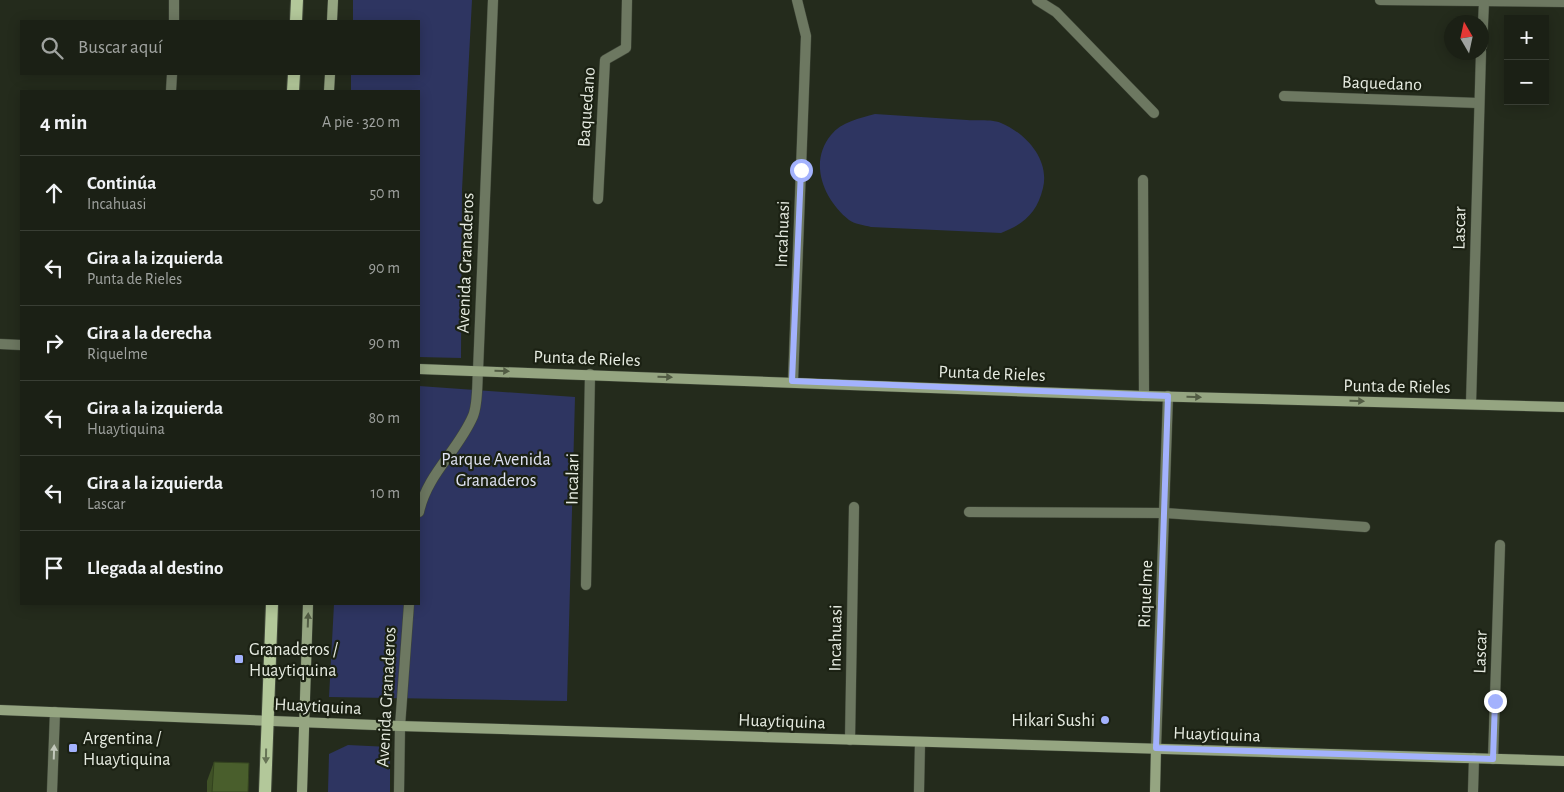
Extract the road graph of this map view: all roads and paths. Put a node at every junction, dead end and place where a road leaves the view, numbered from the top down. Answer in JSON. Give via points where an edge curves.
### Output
{"nodes":[{"id":1,"x":174,"y":0,"type":"edge"},
{"id":2,"x":296,"y":0,"type":"edge"},
{"id":3,"x":333,"y":0,"type":"edge"},
{"id":4,"x":493,"y":0,"type":"edge"},
{"id":5,"x":627,"y":0,"type":"edge"},
{"id":6,"x":797,"y":0,"type":"edge"},
{"id":7,"x":1037,"y":0,"type":"edge"},
{"id":8,"x":1380,"y":0,"type":"edge"},
{"id":9,"x":1514,"y":1,"type":"edge"},
{"id":10,"x":1484,"y":2,"type":"junction"},
{"id":11,"x":1564,"y":2,"type":"edge"},
{"id":12,"x":1483,"y":15,"type":"edge"},
{"id":13,"x":174,"y":20,"type":"edge"},
{"id":14,"x":296,"y":20,"type":"edge"},
{"id":15,"x":332,"y":20,"type":"edge"},
{"id":16,"x":1481,"y":60,"type":"edge"},
{"id":17,"x":172,"y":75,"type":"edge"},
{"id":18,"x":294,"y":75,"type":"edge"},
{"id":19,"x":330,"y":75,"type":"edge"},
{"id":20,"x":171,"y":90,"type":"edge"},
{"id":21,"x":293,"y":90,"type":"edge"},
{"id":22,"x":329,"y":90,"type":"edge"},
{"id":23,"x":1284,"y":96,"type":"dead end"},
{"id":24,"x":1478,"y":103,"type":"junction"},
{"id":25,"x":1154,"y":113,"type":"dead end"},
{"id":26,"x":1143,"y":180,"type":"dead end"},
{"id":27,"x":598,"y":199,"type":"dead end"},
{"id":28,"x":0,"y":344,"type":"edge"},
{"id":29,"x":20,"y":345,"type":"edge"},
{"id":30,"x":420,"y":369,"type":"edge"},
{"id":31,"x":478,"y":370,"type":"junction"},
{"id":32,"x":590,"y":374,"type":"junction"},
{"id":33,"x":792,"y":381,"type":"junction"},
{"id":34,"x":1144,"y":396,"type":"junction"},
{"id":35,"x":1168,"y":396,"type":"junction"},
{"id":36,"x":1471,"y":404,"type":"junction"},
{"id":37,"x":1564,"y":407,"type":"edge"},
{"id":38,"x":420,"y":507,"type":"edge"},
{"id":39,"x":854,"y":507,"type":"dead end"},
{"id":40,"x":969,"y":512,"type":"dead end"},
{"id":41,"x":1164,"y":513,"type":"junction"},
{"id":42,"x":1365,"y":527,"type":"dead end"},
{"id":43,"x":1500,"y":545,"type":"dead end"},
{"id":44,"x":586,"y":585,"type":"dead end"},
{"id":45,"x":272,"y":605,"type":"edge"},
{"id":46,"x":308,"y":605,"type":"edge"},
{"id":47,"x":409,"y":605,"type":"edge"},
{"id":48,"x":0,"y":710,"type":"edge"},
{"id":49,"x":55,"y":712,"type":"junction"},
{"id":50,"x":266,"y":720,"type":"junction"},
{"id":51,"x":304,"y":721,"type":"junction"},
{"id":52,"x":400,"y":726,"type":"junction"},
{"id":53,"x":850,"y":740,"type":"junction"},
{"id":54,"x":920,"y":742,"type":"junction"},
{"id":55,"x":1156,"y":748,"type":"junction"},
{"id":56,"x":1474,"y":758,"type":"junction"},
{"id":57,"x":1493,"y":759,"type":"junction"},
{"id":58,"x":1564,"y":761,"type":"edge"},
{"id":59,"x":52,"y":792,"type":"edge"},
{"id":60,"x":265,"y":792,"type":"edge"},
{"id":61,"x":302,"y":792,"type":"edge"},
{"id":62,"x":399,"y":792,"type":"edge"},
{"id":63,"x":919,"y":792,"type":"edge"},
{"id":64,"x":1155,"y":792,"type":"edge"},
{"id":65,"x":1473,"y":792,"type":"edge"}],
"edges":[{"from":1,"to":13,"type":"street"},
{"from":2,"to":14,"type":"main road"},
{"from":3,"to":15,"type":"street"},
{"from":4,"to":31,"type":"street","name":"Avenida Granaderos"},
{"from":5,"to":27,"type":"street","name":"Baquedano","via":[[626,48],[605,60]]},
{"from":6,"to":33,"type":"street","name":"Incahuasi","via":[[806,36]]},
{"from":7,"to":25,"type":"street","via":[[1056,12]]},
{"from":8,"to":10,"type":"street"},
{"from":9,"to":10,"type":"street"},
{"from":9,"to":11,"type":"street"},
{"from":10,"to":12,"type":"street"},
{"from":16,"to":24,"type":"street","name":"Lascar"},
{"from":17,"to":20,"type":"street"},
{"from":18,"to":21,"type":"main road"},
{"from":19,"to":22,"type":"street"},
{"from":23,"to":24,"type":"street","name":"Baquedano"},
{"from":24,"to":36,"type":"street","name":"Lascar"},
{"from":26,"to":34,"type":"street"},
{"from":28,"to":29,"type":"street"},
{"from":30,"to":31,"type":"street","name":"Punta de Rieles"},
{"from":31,"to":32,"type":"street","name":"Punta de Rieles","one_way":true},
{"from":31,"to":38,"type":"street","name":"Avenida Granaderos","via":[[474,414],[460,441],[436,470]]},
{"from":32,"to":33,"type":"street","name":"Punta de Rieles","one_way":true},
{"from":32,"to":44,"type":"street","name":"Incalari"},
{"from":33,"to":34,"type":"street","name":"Punta de Rieles"},
{"from":34,"to":35,"type":"street","name":"Punta de Rieles"},
{"from":35,"to":36,"type":"street","name":"Punta de Rieles","one_way":true},
{"from":35,"to":41,"type":"street","name":"Riquelme"},
{"from":36,"to":37,"type":"street","name":"Punta de Rieles"},
{"from":39,"to":53,"type":"street","name":"Incahuasi"},
{"from":40,"to":41,"type":"street"},
{"from":41,"to":42,"type":"street"},
{"from":41,"to":55,"type":"street","name":"Riquelme"},
{"from":43,"to":57,"type":"street","name":"Lascar"},
{"from":45,"to":50,"type":"main road"},
{"from":51,"to":46,"type":"street","one_way":true},
{"from":47,"to":52,"type":"street","name":"Avenida Granaderos"},
{"from":48,"to":49,"type":"street","name":"Huaytiquina"},
{"from":49,"to":50,"type":"street","name":"Huaytiquina"},
{"from":59,"to":49,"type":"street","one_way":true},
{"from":50,"to":51,"type":"street","name":"Huaytiquina"},
{"from":50,"to":60,"type":"main road","one_way":true},
{"from":51,"to":52,"type":"street","name":"Huaytiquina"},
{"from":51,"to":61,"type":"street"},
{"from":52,"to":53,"type":"street","name":"Huaytiquina"},
{"from":52,"to":62,"type":"street","name":"Avenida Granaderos"},
{"from":53,"to":54,"type":"street","name":"Huaytiquina"},
{"from":54,"to":55,"type":"street","name":"Huaytiquina"},
{"from":54,"to":63,"type":"street"},
{"from":55,"to":56,"type":"street","name":"Huaytiquina"},
{"from":55,"to":64,"type":"street","name":"Riquelme"},
{"from":56,"to":57,"type":"street","name":"Huaytiquina"},
{"from":56,"to":65,"type":"street"},
{"from":57,"to":58,"type":"street","name":"Huaytiquina"}]}
